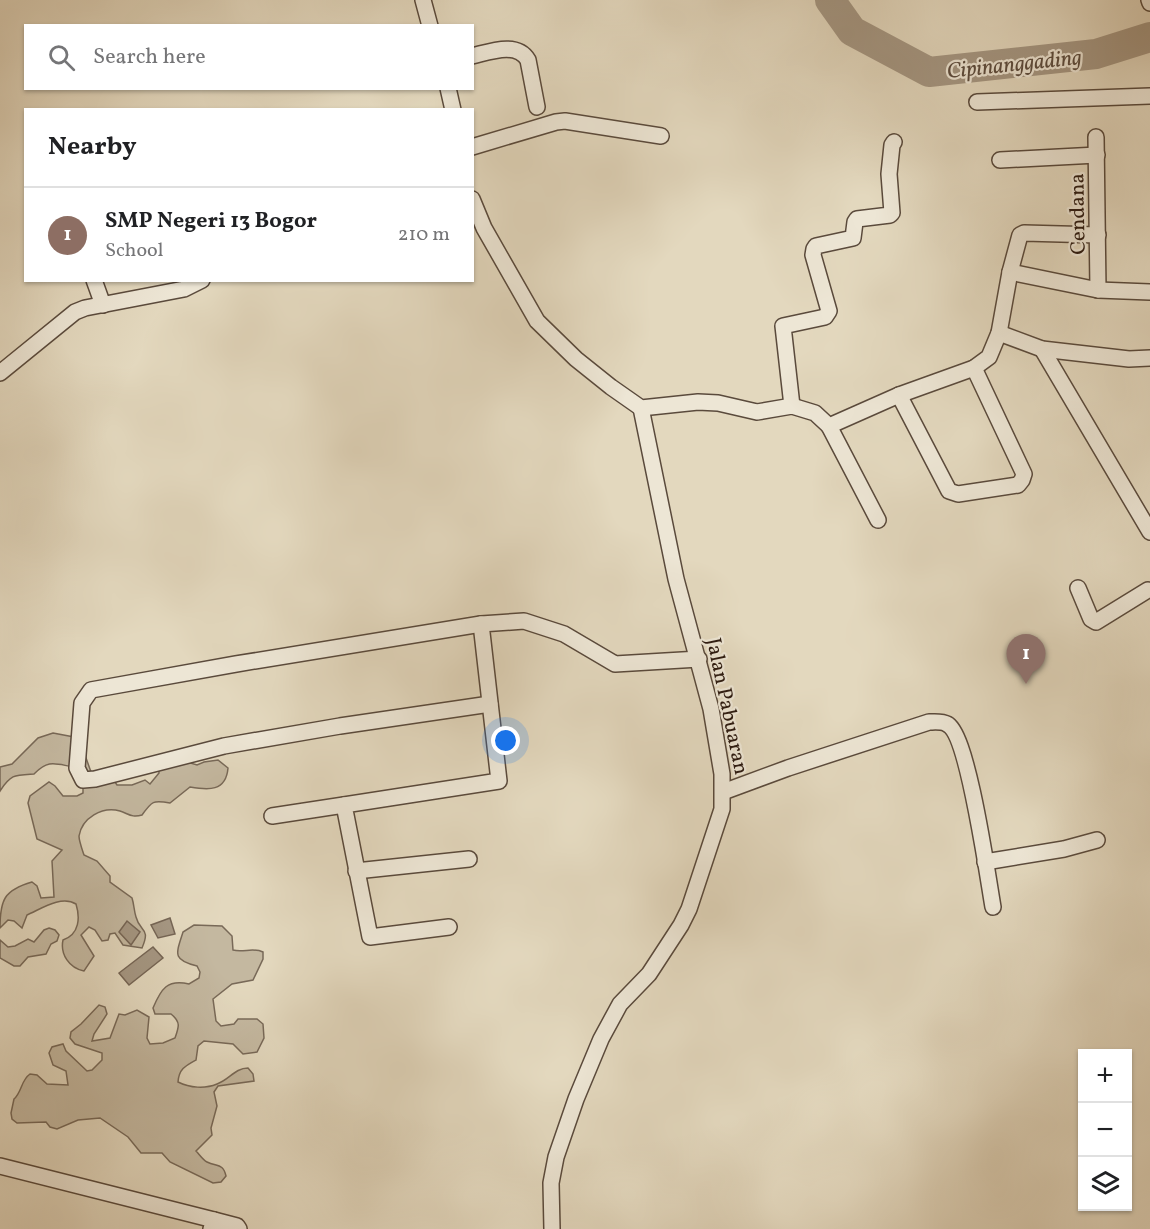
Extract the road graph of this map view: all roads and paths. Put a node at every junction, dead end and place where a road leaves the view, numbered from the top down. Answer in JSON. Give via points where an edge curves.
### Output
{"nodes":[{"id":1,"x":423,"y":0,"type":"edge"},
{"id":2,"x":429,"y":24,"type":"edge"},
{"id":3,"x":474,"y":57,"type":"edge"},
{"id":4,"x":448,"y":90,"type":"edge"},
{"id":5,"x":1150,"y":96,"type":"edge"},
{"id":6,"x":977,"y":102,"type":"dead end"},
{"id":7,"x":537,"y":107,"type":"dead end"},
{"id":8,"x":453,"y":108,"type":"edge"},
{"id":9,"x":661,"y":136,"type":"dead end"},
{"id":10,"x":1096,"y":137,"type":"dead end"},
{"id":11,"x":894,"y":142,"type":"dead end"},
{"id":12,"x":474,"y":146,"type":"edge"},
{"id":13,"x":1097,"y":155,"type":"junction"},
{"id":14,"x":1000,"y":160,"type":"dead end"},
{"id":15,"x":474,"y":204,"type":"edge"},
{"id":16,"x":1098,"y":235,"type":"junction"},
{"id":17,"x":1010,"y":272,"type":"junction"},
{"id":18,"x":95,"y":282,"type":"edge"},
{"id":19,"x":198,"y":282,"type":"edge"},
{"id":20,"x":1098,"y":290,"type":"junction"},
{"id":21,"x":1150,"y":292,"type":"edge"},
{"id":22,"x":103,"y":305,"type":"junction"},
{"id":23,"x":995,"y":345,"type":"junction"},
{"id":24,"x":1042,"y":349,"type":"junction"},
{"id":25,"x":1150,"y":358,"type":"edge"},
{"id":26,"x":974,"y":368,"type":"junction"},
{"id":27,"x":0,"y":373,"type":"edge"},
{"id":28,"x":899,"y":395,"type":"junction"},
{"id":29,"x":792,"y":406,"type":"junction"},
{"id":30,"x":641,"y":408,"type":"junction"},
{"id":31,"x":822,"y":419,"type":"junction"},
{"id":32,"x":878,"y":520,"type":"dead end"},
{"id":33,"x":1150,"y":532,"type":"edge"},
{"id":34,"x":1078,"y":588,"type":"dead end"},
{"id":35,"x":1149,"y":590,"type":"edge"},
{"id":36,"x":481,"y":624,"type":"junction"},
{"id":37,"x":699,"y":659,"type":"junction"},
{"id":38,"x":490,"y":704,"type":"junction"},
{"id":39,"x":723,"y":792,"type":"junction"},
{"id":40,"x":344,"y":805,"type":"junction"},
{"id":41,"x":272,"y":816,"type":"dead end"},
{"id":42,"x":1097,"y":840,"type":"dead end"},
{"id":43,"x":469,"y":859,"type":"dead end"},
{"id":44,"x":985,"y":861,"type":"junction"},
{"id":45,"x":356,"y":871,"type":"junction"},
{"id":46,"x":993,"y":907,"type":"dead end"},
{"id":47,"x":449,"y":927,"type":"dead end"},
{"id":48,"x":0,"y":1166,"type":"edge"},
{"id":49,"x":212,"y":1225,"type":"edge"},
{"id":50,"x":239,"y":1229,"type":"edge"},
{"id":51,"x":552,"y":1229,"type":"edge"}],
"edges":[{"from":1,"to":2,"type":"street"},
{"from":3,"to":7,"type":"street","via":[[501,50],[524,54]]},
{"from":4,"to":8,"type":"street"},
{"from":5,"to":6,"type":"street"},
{"from":9,"to":12,"type":"street","via":[[565,121]]},
{"from":10,"to":13,"type":"street","name":"Cendana"},
{"from":11,"to":29,"type":"street","via":[[889,174],[892,213],[857,219],[854,238],[816,246],[813,255],[828,315],[783,326]]},
{"from":13,"to":14,"type":"street"},
{"from":13,"to":16,"type":"street","name":"Cendana"},
{"from":15,"to":30,"type":"street","via":[[537,321],[576,359]]},
{"from":16,"to":17,"type":"street","via":[[1024,233],[1018,239]]},
{"from":16,"to":20,"type":"street","name":"Cendana"},
{"from":17,"to":20,"type":"street"},
{"from":17,"to":23,"type":"street"},
{"from":18,"to":22,"type":"street"},
{"from":19,"to":22,"type":"street","via":[[184,289]]},
{"from":20,"to":21,"type":"street"},
{"from":22,"to":27,"type":"street","via":[[75,312]]},
{"from":23,"to":24,"type":"street"},
{"from":23,"to":26,"type":"street"},
{"from":24,"to":25,"type":"street"},
{"from":24,"to":33,"type":"street"},
{"from":26,"to":28,"type":"street"},
{"from":26,"to":28,"type":"street","via":[[1024,477],[1018,484],[958,494],[949,491]]},
{"from":28,"to":31,"type":"street"},
{"from":29,"to":30,"type":"street","via":[[757,412],[698,402]]},
{"from":29,"to":31,"type":"street"},
{"from":30,"to":37,"type":"street","name":"Jalan Pabuaran","via":[[673,568]]},
{"from":31,"to":32,"type":"street"},
{"from":34,"to":35,"type":"street","via":[[1091,619],[1096,622]]},
{"from":36,"to":37,"type":"street","via":[[524,621],[564,634],[615,664]]},
{"from":36,"to":38,"type":"street"},
{"from":36,"to":38,"type":"street","via":[[91,690],[82,704],[77,768],[82,780],[95,779],[224,746]]},
{"from":37,"to":39,"type":"street","name":"Jalan Pabuaran","via":[[715,730]]},
{"from":38,"to":40,"type":"street","via":[[499,781]]},
{"from":39,"to":44,"type":"street","via":[[929,722],[947,724],[964,755]]},
{"from":39,"to":51,"type":"street","name":"Jalan Pabuaran","via":[[717,827],[690,909],[649,974],[620,1004],[576,1099],[551,1183]]},
{"from":40,"to":41,"type":"street"},
{"from":40,"to":45,"type":"street"},
{"from":42,"to":44,"type":"street"},
{"from":43,"to":45,"type":"street"},
{"from":44,"to":46,"type":"street"},
{"from":45,"to":47,"type":"street","via":[[370,937]]},
{"from":48,"to":49,"type":"street"},
{"from":49,"to":50,"type":"street"}]}
